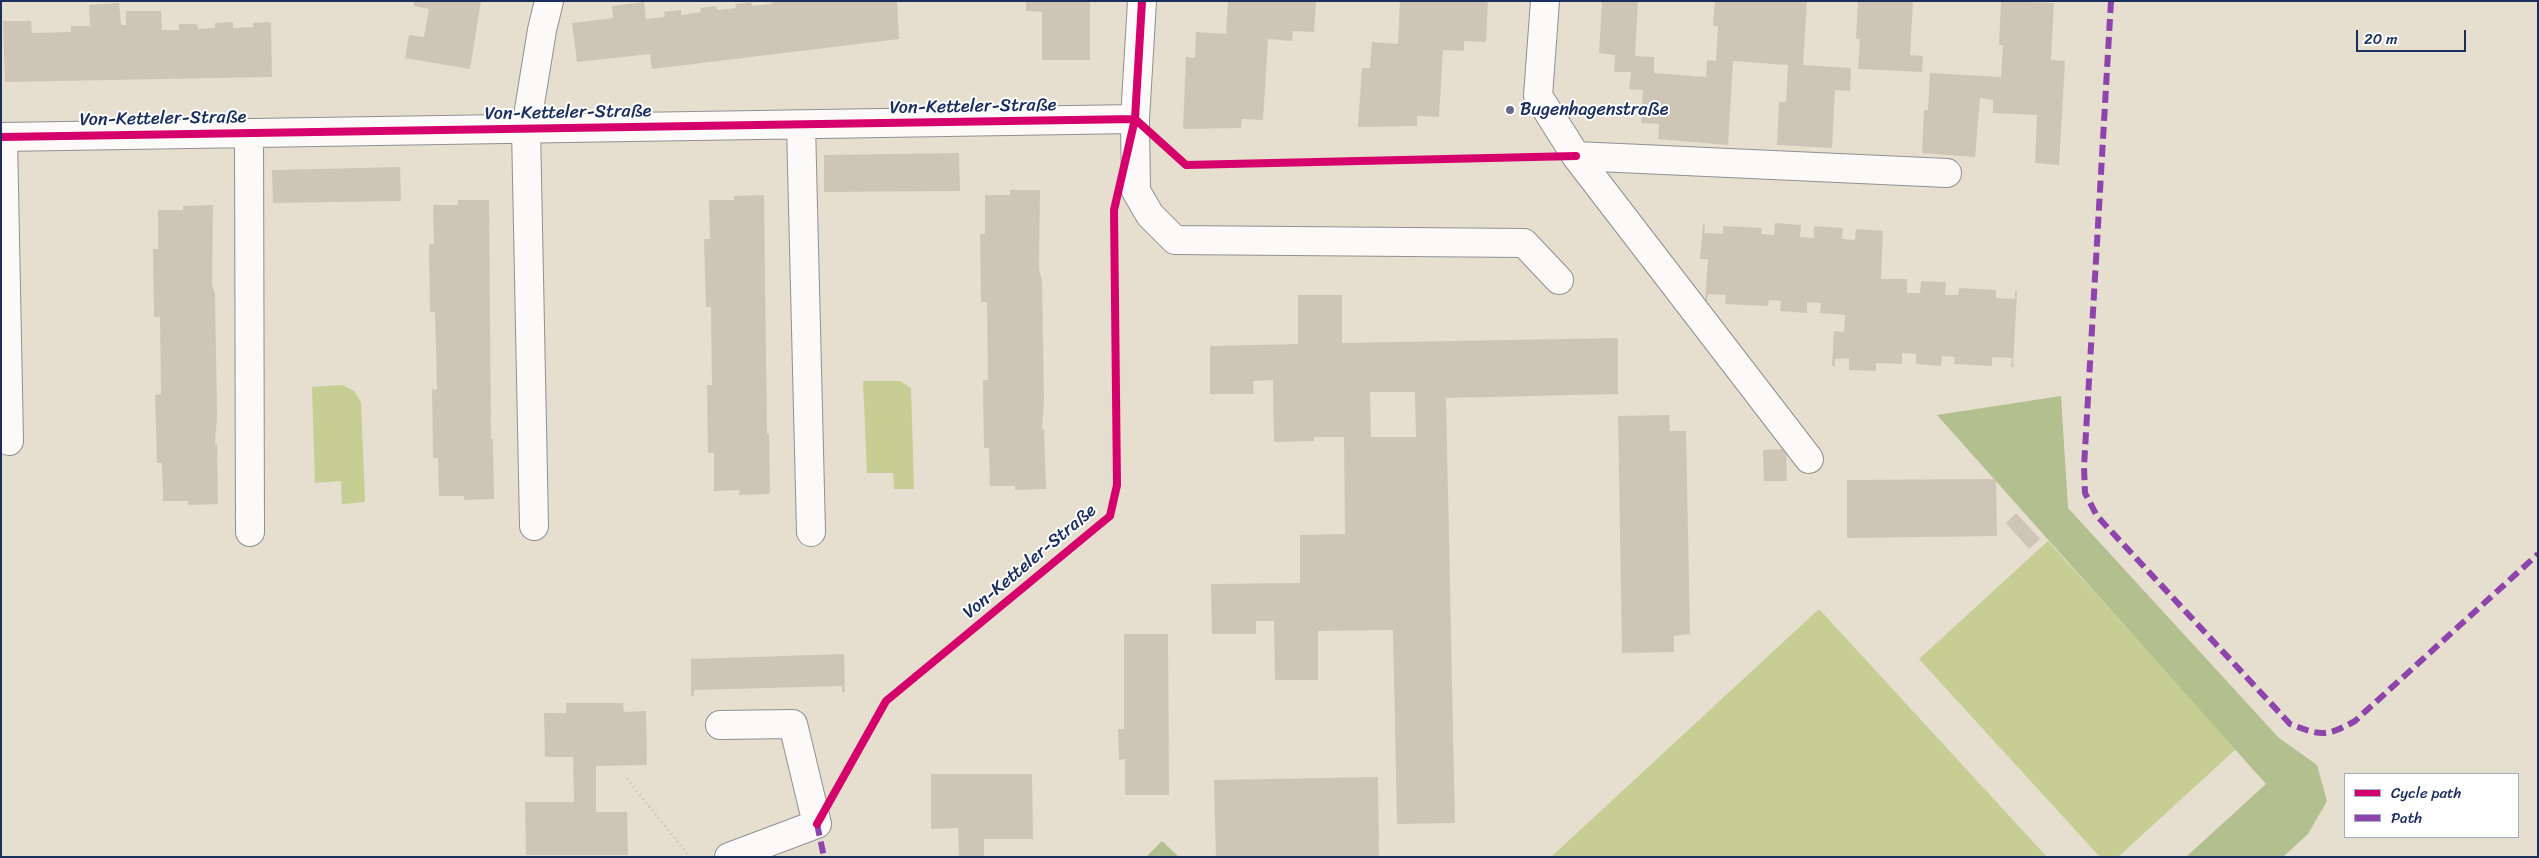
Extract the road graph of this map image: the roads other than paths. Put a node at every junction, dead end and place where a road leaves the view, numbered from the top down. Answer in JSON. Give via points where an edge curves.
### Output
{"nodes":[{"id":1,"x":549,"y":1,"type":"edge"},
{"id":2,"x":1142,"y":1,"type":"edge"},
{"id":3,"x":1545,"y":1,"type":"edge"},
{"id":4,"x":1135,"y":118,"type":"junction"},
{"id":5,"x":801,"y":125,"type":"junction"},
{"id":6,"x":526,"y":128,"type":"junction"},
{"id":7,"x":249,"y":132,"type":"junction"},
{"id":8,"x":2,"y":137,"type":"edge"},
{"id":9,"x":1576,"y":156,"type":"junction"},
{"id":10,"x":1947,"y":173,"type":"dead end"},
{"id":11,"x":1559,"y":280,"type":"dead end"},
{"id":12,"x":9,"y":441,"type":"dead end"},
{"id":13,"x":1809,"y":459,"type":"dead end"},
{"id":14,"x":534,"y":526,"type":"dead end"},
{"id":15,"x":250,"y":532,"type":"dead end"},
{"id":16,"x":811,"y":532,"type":"dead end"},
{"id":17,"x":720,"y":726,"type":"dead end"},
{"id":18,"x":729,"y":857,"type":"edge"}],
"edges":[{"from":1,"to":6,"type":"street"},
{"from":2,"to":4,"type":"street"},
{"from":3,"to":9,"type":"street","via":[[1538,96]]},
{"from":4,"to":5,"type":"street","name":"Von-Ketteler-Straße"},
{"from":4,"to":11,"type":"street","via":[[1136,191],[1150,215],[1175,240],[1524,243]]},
{"from":5,"to":6,"type":"street","name":"Von-Ketteler-Straße"},
{"from":5,"to":16,"type":"street"},
{"from":6,"to":7,"type":"street","name":"Von-Ketteler-Straße"},
{"from":6,"to":14,"type":"street"},
{"from":7,"to":8,"type":"street","name":"Von-Ketteler-Straße"},
{"from":7,"to":15,"type":"street"},
{"from":8,"to":12,"type":"street"},
{"from":9,"to":10,"type":"street"},
{"from":9,"to":13,"type":"street"},
{"from":17,"to":18,"type":"street","via":[[793,724],[816,824]]}]}
